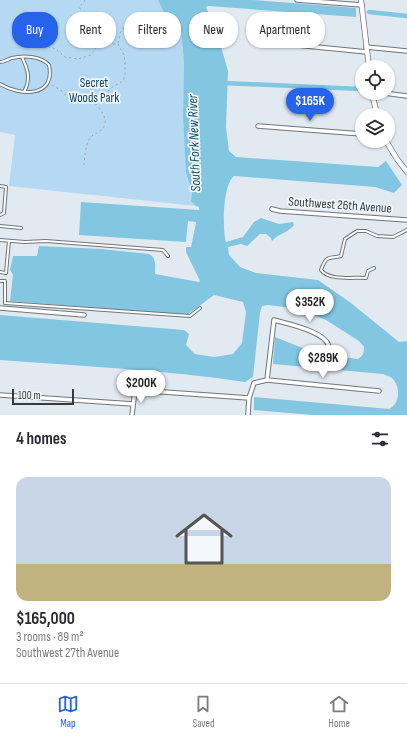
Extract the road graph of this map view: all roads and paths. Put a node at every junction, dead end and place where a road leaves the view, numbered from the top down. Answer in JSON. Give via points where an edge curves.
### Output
{"nodes":[{"id":1,"x":85,"y":0,"type":"edge"},
{"id":2,"x":297,"y":0,"type":"edge"},
{"id":3,"x":361,"y":2,"type":"edge"},
{"id":4,"x":81,"y":12,"type":"edge"},
{"id":5,"x":124,"y":28,"type":"edge"},
{"id":6,"x":118,"y":44,"type":"joint"},
{"id":7,"x":325,"y":47,"type":"edge"},
{"id":8,"x":52,"y":48,"type":"edge"},
{"id":9,"x":96,"y":48,"type":"edge"},
{"id":10,"x":367,"y":50,"type":"junction"},
{"id":11,"x":407,"y":51,"type":"edge"},
{"id":12,"x":22,"y":57,"type":"junction"},
{"id":13,"x":368,"y":60,"type":"edge"},
{"id":14,"x":0,"y":62,"type":"edge"},
{"id":15,"x":47,"y":83,"type":"junction"},
{"id":16,"x":0,"y":84,"type":"edge"},
{"id":17,"x":24,"y":92,"type":"junction"},
{"id":18,"x":395,"y":94,"type":"edge"},
{"id":19,"x":407,"y":96,"type":"edge"},
{"id":20,"x":93,"y":101,"type":"junction"},
{"id":21,"x":258,"y":126,"type":"dead end"},
{"id":22,"x":355,"y":133,"type":"edge"},
{"id":23,"x":391,"y":148,"type":"edge"},
{"id":24,"x":84,"y":166,"type":"dead end"},
{"id":25,"x":407,"y":172,"type":"edge"},
{"id":26,"x":0,"y":186,"type":"edge"},
{"id":27,"x":0,"y":196,"type":"edge"},
{"id":28,"x":5,"y":197,"type":"junction"},
{"id":29,"x":0,"y":208,"type":"edge"},
{"id":30,"x":4,"y":208,"type":"junction"},
{"id":31,"x":272,"y":209,"type":"dead end"},
{"id":32,"x":0,"y":215,"type":"edge"},
{"id":33,"x":407,"y":220,"type":"edge"},
{"id":34,"x":0,"y":226,"type":"edge"},
{"id":35,"x":21,"y":228,"type":"dead end"},
{"id":36,"x":407,"y":230,"type":"edge"},
{"id":37,"x":0,"y":240,"type":"edge"},
{"id":38,"x":9,"y":241,"type":"junction"},
{"id":39,"x":168,"y":256,"type":"dead end"},
{"id":40,"x":374,"y":268,"type":"dead end"},
{"id":41,"x":0,"y":272,"type":"edge"},
{"id":42,"x":0,"y":281,"type":"edge"},
{"id":43,"x":0,"y":308,"type":"edge"},
{"id":44,"x":200,"y":308,"type":"dead end"},
{"id":45,"x":84,"y":315,"type":"dead end"},
{"id":46,"x":329,"y":346,"type":"dead end"},
{"id":47,"x":266,"y":380,"type":"junction"},
{"id":48,"x":379,"y":391,"type":"dead end"},
{"id":49,"x":0,"y":395,"type":"edge"},
{"id":50,"x":249,"y":398,"type":"junction"},
{"id":51,"x":133,"y":404,"type":"junction"},
{"id":52,"x":132,"y":415,"type":"edge"},
{"id":53,"x":248,"y":415,"type":"edge"}],
"edges":[{"from":1,"to":4,"type":"path","via":[[78,7]]},
{"from":2,"to":3,"type":"street"},
{"from":3,"to":10,"type":"street"},
{"from":5,"to":6,"type":"path","via":[[121,30]]},
{"from":6,"to":20,"type":"path","via":[[124,54],[123,81],[111,88],[100,100]]},
{"from":7,"to":10,"type":"street"},
{"from":8,"to":9,"type":"path","via":[[64,57],[78,59],[91,55]]},
{"from":10,"to":11,"type":"street"},
{"from":10,"to":13,"type":"street"},
{"from":12,"to":14,"type":"lane"},
{"from":12,"to":15,"type":"lane","via":[[36,58],[47,63],[50,76]]},
{"from":12,"to":17,"type":"lane","via":[[29,77]]},
{"from":15,"to":17,"type":"lane","via":[[36,92]]},
{"from":15,"to":20,"type":"path","via":[[62,91],[73,104],[80,98]]},
{"from":16,"to":17,"type":"lane","via":[[10,90]]},
{"from":18,"to":19,"type":"street"},
{"from":20,"to":24,"type":"path","via":[[105,119],[101,131],[89,140]]},
{"from":21,"to":22,"type":"street"},
{"from":23,"to":25,"type":"street"},
{"from":26,"to":28,"type":"lane","via":[[6,187]]},
{"from":27,"to":28,"type":"lane"},
{"from":28,"to":30,"type":"lane"},
{"from":29,"to":30,"type":"lane"},
{"from":30,"to":32,"type":"lane","via":[[4,213]]},
{"from":31,"to":33,"type":"street","name":"Southwest 26th Avenue"},
{"from":34,"to":35,"type":"lane"},
{"from":36,"to":40,"type":"lane","via":[[393,238],[356,231],[345,239],[341,256],[330,257],[321,270],[336,277],[366,278],[368,271]]},
{"from":37,"to":38,"type":"lane"},
{"from":38,"to":39,"type":"lane","via":[[46,241],[163,250]]},
{"from":38,"to":41,"type":"lane","via":[[6,273]]},
{"from":42,"to":44,"type":"lane","via":[[5,281],[5,302],[190,316]]},
{"from":43,"to":45,"type":"street"},
{"from":46,"to":47,"type":"street","via":[[327,341],[315,333],[274,320]]},
{"from":47,"to":48,"type":"street"},
{"from":47,"to":50,"type":"street","via":[[254,383]]},
{"from":49,"to":51,"type":"street"},
{"from":50,"to":51,"type":"street","via":[[135,390]]},
{"from":50,"to":53,"type":"street"},
{"from":51,"to":52,"type":"street"}]}
